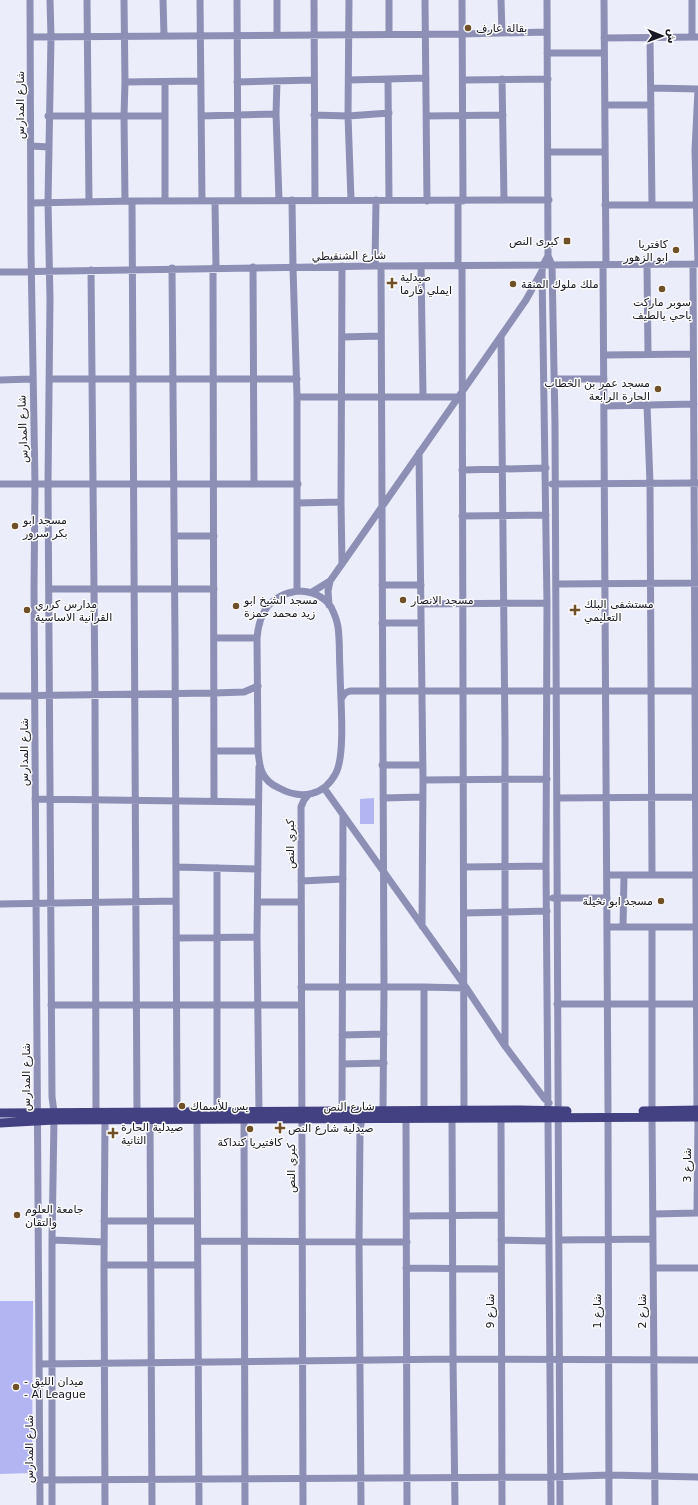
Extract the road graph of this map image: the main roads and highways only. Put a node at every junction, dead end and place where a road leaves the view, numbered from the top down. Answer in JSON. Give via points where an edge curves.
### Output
{"nodes":[{"id":1,"x":553,"y":1110,"type":"junction"},
{"id":2,"x":698,"y":1110,"type":"edge"},
{"id":3,"x":0,"y":1113,"type":"edge"},
{"id":4,"x":452,"y":1114,"type":"junction"},
{"id":5,"x":652,"y":1114,"type":"junction"},
{"id":6,"x":302,"y":1115,"type":"junction"},
{"id":7,"x":54,"y":1116,"type":"junction"},
{"id":8,"x":37,"y":1117,"type":"junction"},
{"id":9,"x":698,"y":1117,"type":"edge"},
{"id":10,"x":0,"y":1123,"type":"edge"}],
"edges":[{"from":1,"to":4,"type":"main road","name":"شارع النص","via":[[464,1111]]},
{"from":1,"to":4,"type":"main road","name":"شارع النص","via":[[501,1117]]},
{"from":1,"to":5,"type":"main road","name":"شارع النص"},
{"from":2,"to":5,"type":"main road","name":"شارع النص"},
{"from":3,"to":8,"type":"main road","name":"شارع النص"},
{"from":4,"to":6,"type":"main road","name":"شارع النص","via":[[406,1118]]},
{"from":4,"to":6,"type":"main road","name":"شارع النص","via":[[424,1110],[342,1111]]},
{"from":5,"to":9,"type":"main road","name":"شارع النص"},
{"from":6,"to":7,"type":"main road","name":"شارع النص","via":[[259,1112],[96,1112]]},
{"from":6,"to":7,"type":"main road","name":"شارع النص","via":[[244,1120],[105,1120]]},
{"from":7,"to":8,"type":"main road","name":"شارع النص"},
{"from":8,"to":10,"type":"main road","name":"شارع النص"}]}
